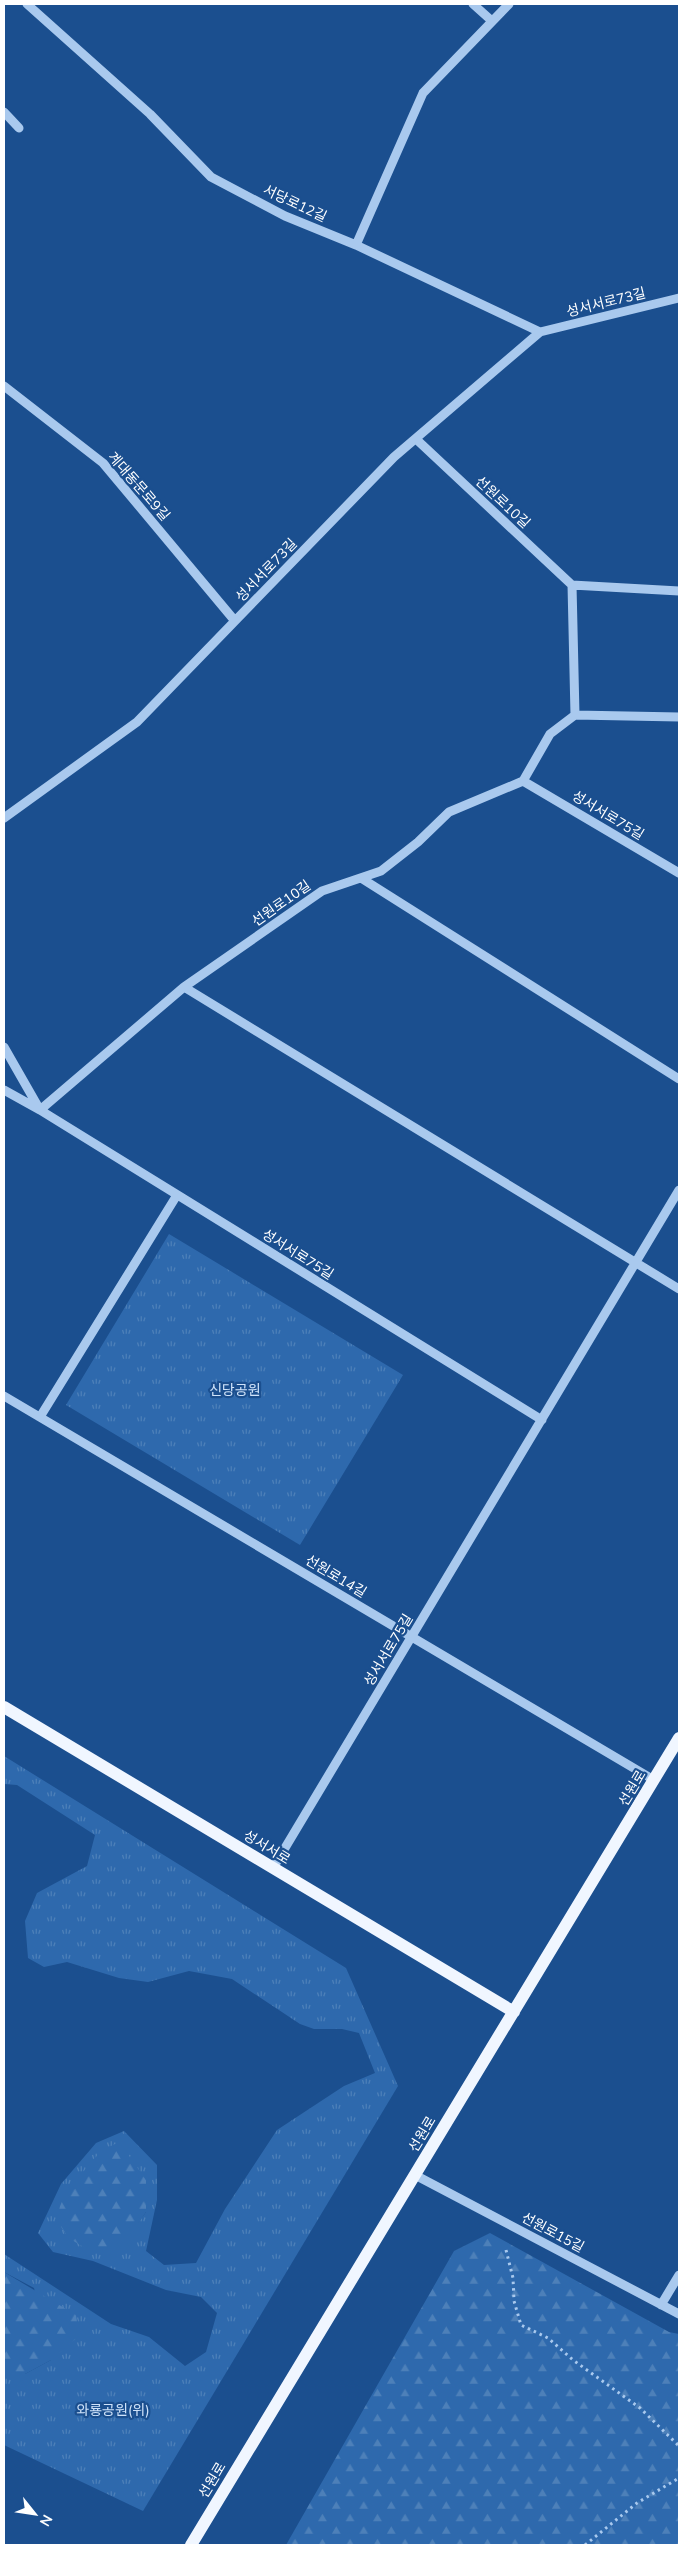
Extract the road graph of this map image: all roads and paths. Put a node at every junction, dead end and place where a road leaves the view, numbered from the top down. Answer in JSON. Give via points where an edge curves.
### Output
{"nodes":[{"id":1,"x":27,"y":4,"type":"edge"},
{"id":2,"x":473,"y":4,"type":"edge"},
{"id":3,"x":509,"y":4,"type":"edge"},
{"id":4,"x":492,"y":21,"type":"junction"},
{"id":5,"x":4,"y":112,"type":"edge"},
{"id":6,"x":19,"y":128,"type":"dead end"},
{"id":7,"x":356,"y":245,"type":"junction"},
{"id":8,"x":679,"y":298,"type":"edge"},
{"id":9,"x":540,"y":332,"type":"junction"},
{"id":10,"x":4,"y":386,"type":"edge"},
{"id":11,"x":416,"y":438,"type":"junction"},
{"id":12,"x":572,"y":585,"type":"junction"},
{"id":13,"x":679,"y":591,"type":"edge"},
{"id":14,"x":235,"y":621,"type":"junction"},
{"id":15,"x":575,"y":715,"type":"junction"},
{"id":16,"x":679,"y":717,"type":"edge"},
{"id":17,"x":523,"y":781,"type":"junction"},
{"id":18,"x":4,"y":818,"type":"edge"},
{"id":19,"x":679,"y":873,"type":"edge"},
{"id":20,"x":361,"y":878,"type":"junction"},
{"id":21,"x":184,"y":987,"type":"junction"},
{"id":22,"x":4,"y":1047,"type":"edge"},
{"id":23,"x":679,"y":1079,"type":"edge"},
{"id":24,"x":4,"y":1090,"type":"edge"},
{"id":25,"x":40,"y":1110,"type":"junction"},
{"id":26,"x":679,"y":1190,"type":"edge"},
{"id":27,"x":177,"y":1195,"type":"junction"},
{"id":28,"x":636,"y":1263,"type":"junction"},
{"id":29,"x":679,"y":1290,"type":"edge"},
{"id":30,"x":4,"y":1396,"type":"edge"},
{"id":31,"x":40,"y":1417,"type":"junction"},
{"id":32,"x":542,"y":1420,"type":"junction"},
{"id":33,"x":412,"y":1637,"type":"junction"},
{"id":34,"x":4,"y":1707,"type":"edge"},
{"id":35,"x":679,"y":1738,"type":"edge"},
{"id":36,"x":654,"y":1780,"type":"junction"},
{"id":37,"x":273,"y":1868,"type":"junction"},
{"id":38,"x":514,"y":2012,"type":"junction"},
{"id":39,"x":415,"y":2175,"type":"junction"},
{"id":40,"x":491,"y":2215,"type":"junction"},
{"id":41,"x":679,"y":2275,"type":"edge"},
{"id":42,"x":662,"y":2305,"type":"junction"},
{"id":43,"x":679,"y":2314,"type":"edge"},
{"id":44,"x":679,"y":2446,"type":"edge"},
{"id":45,"x":679,"y":2478,"type":"edge"},
{"id":46,"x":190,"y":2545,"type":"edge"},
{"id":47,"x":585,"y":2545,"type":"edge"}],
"edges":[{"from":1,"to":7,"type":"street","name":"서당로12길","via":[[150,114],[211,177],[285,216]]},
{"from":2,"to":4,"type":"street"},
{"from":3,"to":4,"type":"street"},
{"from":4,"to":7,"type":"street","via":[[423,93]]},
{"from":5,"to":6,"type":"street"},
{"from":7,"to":9,"type":"street"},
{"from":8,"to":9,"type":"street","name":"성서서로73길"},
{"from":9,"to":11,"type":"street","name":"성서서로73길"},
{"from":10,"to":14,"type":"street","name":"계대동문로9길","via":[[103,463]]},
{"from":11,"to":12,"type":"street","name":"선원로10길"},
{"from":11,"to":14,"type":"street","name":"성서서로73길"},
{"from":12,"to":13,"type":"street"},
{"from":12,"to":15,"type":"street"},
{"from":14,"to":18,"type":"street","name":"성서서로73길","via":[[137,722]]},
{"from":15,"to":16,"type":"street"},
{"from":15,"to":17,"type":"street","via":[[550,734]]},
{"from":17,"to":19,"type":"street","name":"성서서로75길"},
{"from":17,"to":20,"type":"street","name":"선원로10길","via":[[449,812],[381,871]]},
{"from":20,"to":21,"type":"street","name":"선원로10길","via":[[322,891]]},
{"from":20,"to":23,"type":"street"},
{"from":21,"to":25,"type":"street","name":"선원로10길"},
{"from":21,"to":28,"type":"street"},
{"from":22,"to":25,"type":"street"},
{"from":24,"to":25,"type":"street"},
{"from":25,"to":27,"type":"street","name":"성서서로75길"},
{"from":26,"to":28,"type":"street","name":"성서서로75길"},
{"from":27,"to":31,"type":"street"},
{"from":27,"to":32,"type":"street","name":"성서서로75길"},
{"from":28,"to":29,"type":"street"},
{"from":28,"to":32,"type":"street","name":"성서서로75길"},
{"from":30,"to":31,"type":"street","name":"선원로14길"},
{"from":31,"to":33,"type":"street","name":"선원로14길"},
{"from":32,"to":33,"type":"street","name":"성서서로75길"},
{"from":33,"to":36,"type":"street","name":"선원로14길"},
{"from":33,"to":37,"type":"street","name":"성서서로75길"},
{"from":34,"to":37,"type":"main road","name":"성서서로"},
{"from":35,"to":36,"type":"main road","name":"선원로"},
{"from":36,"to":38,"type":"main road","name":"선원로"},
{"from":37,"to":38,"type":"main road","name":"성서서로"},
{"from":38,"to":39,"type":"main road","name":"선원로"},
{"from":39,"to":40,"type":"street","name":"선원로15길"},
{"from":39,"to":46,"type":"main road","name":"선원로"},
{"from":40,"to":42,"type":"street","name":"선원로15길"},
{"from":40,"to":44,"type":"path","via":[[502,2231],[513,2278],[514,2301],[522,2325],[548,2338],[640,2408]]},
{"from":41,"to":42,"type":"street"},
{"from":42,"to":43,"type":"street","name":"선원로15길"},
{"from":45,"to":47,"type":"path","via":[[637,2503]]}]}
